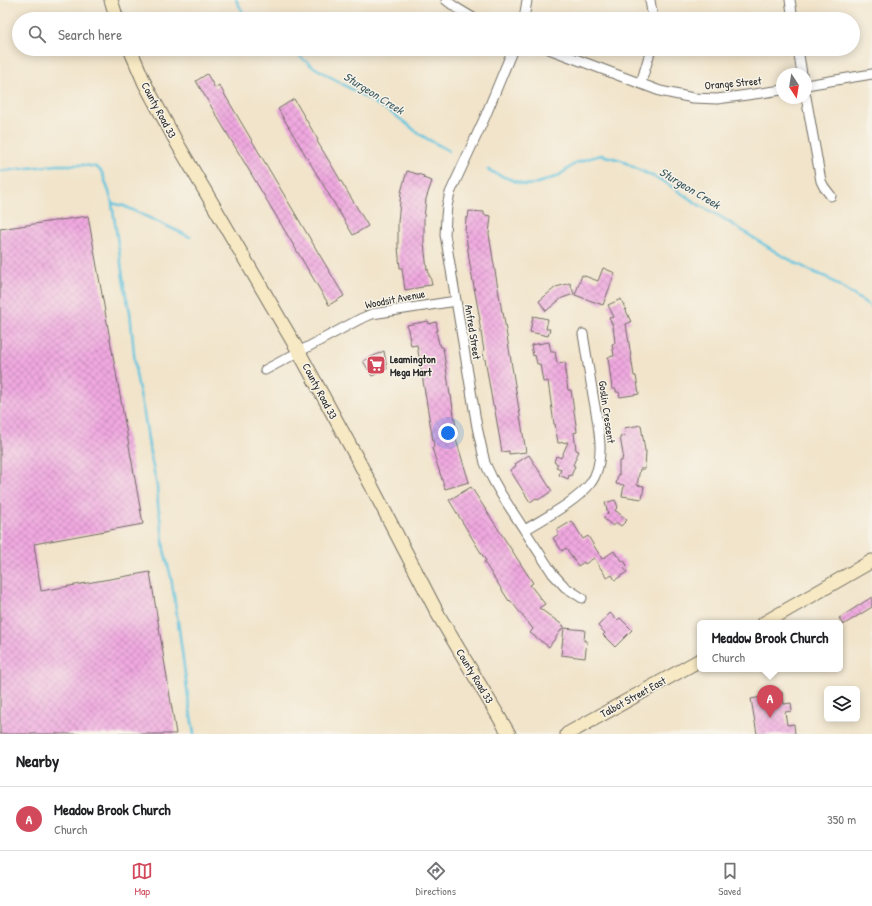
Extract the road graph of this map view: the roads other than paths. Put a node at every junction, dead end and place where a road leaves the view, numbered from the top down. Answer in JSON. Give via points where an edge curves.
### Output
{"nodes":[{"id":1,"x":111,"y":0,"type":"edge"},
{"id":2,"x":446,"y":0,"type":"edge"},
{"id":3,"x":527,"y":0,"type":"edge"},
{"id":4,"x":650,"y":0,"type":"edge"},
{"id":5,"x":790,"y":0,"type":"edge"},
{"id":6,"x":115,"y":12,"type":"edge"},
{"id":7,"x":463,"y":12,"type":"edge"},
{"id":8,"x":525,"y":12,"type":"edge"},
{"id":9,"x":652,"y":12,"type":"edge"},
{"id":10,"x":792,"y":12,"type":"edge"},
{"id":11,"x":133,"y":56,"type":"edge"},
{"id":12,"x":510,"y":56,"type":"edge"},
{"id":13,"x":569,"y":56,"type":"edge"},
{"id":14,"x":649,"y":56,"type":"edge"},
{"id":15,"x":799,"y":56,"type":"edge"},
{"id":16,"x":801,"y":68,"type":"edge"},
{"id":17,"x":872,"y":74,"type":"edge"},
{"id":18,"x":641,"y":83,"type":"junction"},
{"id":19,"x":812,"y":84,"type":"edge"},
{"id":20,"x":776,"y":91,"type":"edge"},
{"id":21,"x":807,"y":104,"type":"edge"},
{"id":22,"x":830,"y":196,"type":"dead end"},
{"id":23,"x":456,"y":301,"type":"junction"},
{"id":24,"x":583,"y":334,"type":"dead end"},
{"id":25,"x":299,"y":352,"type":"junction"},
{"id":26,"x":265,"y":370,"type":"dead end"},
{"id":27,"x":525,"y":530,"type":"junction"},
{"id":28,"x":872,"y":561,"type":"edge"},
{"id":29,"x":582,"y":598,"type":"dead end"},
{"id":30,"x":769,"y":620,"type":"edge"},
{"id":31,"x":697,"y":662,"type":"edge"},
{"id":32,"x":509,"y":734,"type":"edge"},
{"id":33,"x":567,"y":734,"type":"edge"}],
"edges":[{"from":1,"to":6,"type":"main road"},
{"from":2,"to":7,"type":"street"},
{"from":3,"to":8,"type":"street"},
{"from":4,"to":9,"type":"street"},
{"from":5,"to":10,"type":"street"},
{"from":11,"to":25,"type":"main road","name":"County Road 33","via":[[177,143]]},
{"from":12,"to":23,"type":"street","name":"Anfred Street","via":[[446,206],[446,235]]},
{"from":13,"to":18,"type":"street","name":"Orange Street"},
{"from":14,"to":18,"type":"street"},
{"from":15,"to":16,"type":"street"},
{"from":17,"to":19,"type":"street"},
{"from":18,"to":20,"type":"street","name":"Orange Street","via":[[660,91],[705,99]]},
{"from":21,"to":22,"type":"street","via":[[821,181]]},
{"from":23,"to":25,"type":"street","name":"Woodsit Avenue","via":[[372,314]]},
{"from":23,"to":27,"type":"street","name":"Anfred Street","via":[[484,458],[496,486]]},
{"from":24,"to":27,"type":"street","name":"Goslin Crescent","via":[[599,433],[598,467],[593,479],[581,494]]},
{"from":25,"to":26,"type":"street","name":"Woodsit Avenue"},
{"from":25,"to":32,"type":"main road","name":"County Road 33","via":[[439,616]]},
{"from":27,"to":29,"type":"street","name":"Anfred Street","via":[[553,574],[565,587]]},
{"from":28,"to":30,"type":"main road"},
{"from":31,"to":33,"type":"main road","name":"Talbot Street East"}]}
